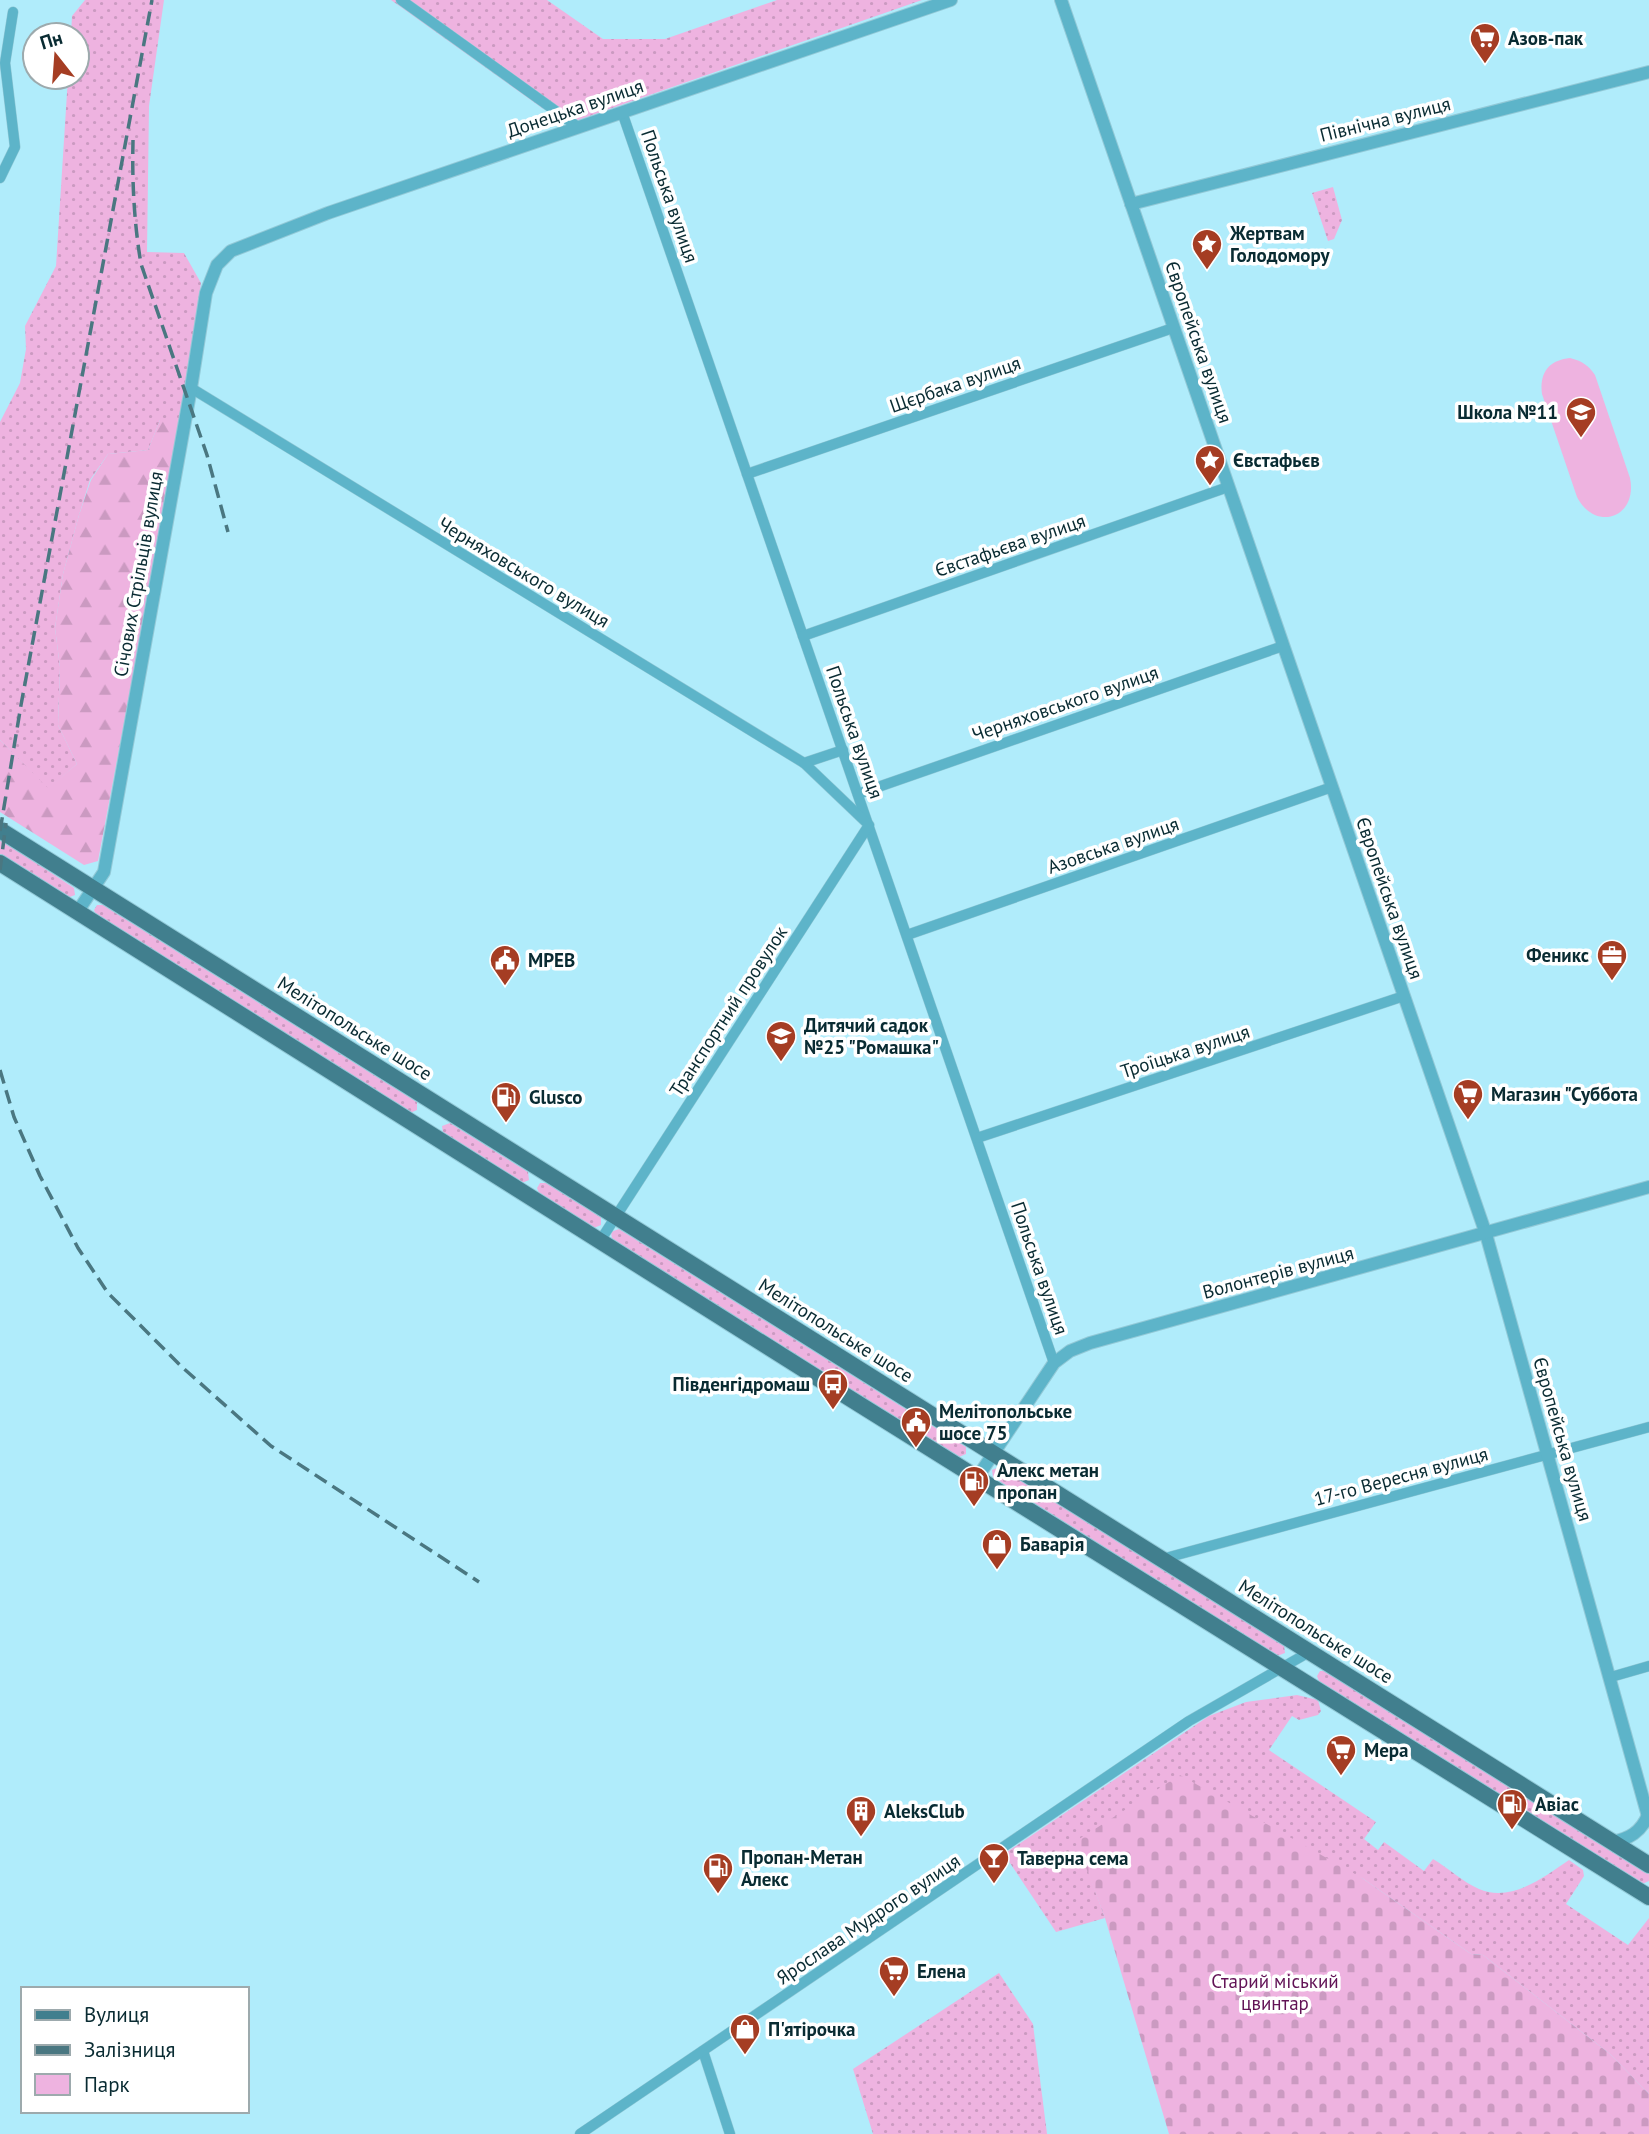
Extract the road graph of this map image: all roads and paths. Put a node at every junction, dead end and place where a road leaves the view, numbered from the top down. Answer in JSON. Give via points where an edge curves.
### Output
{"nodes":[{"id":1,"x":401,"y":0,"type":"edge"},
{"id":2,"x":951,"y":0,"type":"edge"},
{"id":3,"x":1061,"y":0,"type":"edge"},
{"id":4,"x":13,"y":12,"type":"dead end"},
{"id":5,"x":1649,"y":72,"type":"edge"},
{"id":6,"x":622,"y":112,"type":"junction"},
{"id":7,"x":578,"y":127,"type":"junction"},
{"id":8,"x":0,"y":178,"type":"edge"},
{"id":9,"x":1131,"y":204,"type":"junction"},
{"id":10,"x":217,"y":265,"type":"joint"},
{"id":11,"x":1174,"y":328,"type":"junction"},
{"id":12,"x":191,"y":388,"type":"junction"},
{"id":13,"x":747,"y":474,"type":"junction"},
{"id":14,"x":1228,"y":487,"type":"junction"},
{"id":15,"x":803,"y":636,"type":"junction"},
{"id":16,"x":1283,"y":646,"type":"junction"},
{"id":17,"x":843,"y":750,"type":"junction"},
{"id":18,"x":804,"y":763,"type":"junction"},
{"id":19,"x":1332,"y":787,"type":"junction"},
{"id":20,"x":858,"y":794,"type":"junction"},
{"id":21,"x":869,"y":825,"type":"junction"},
{"id":22,"x":0,"y":830,"type":"edge"},
{"id":23,"x":0,"y":863,"type":"edge"},
{"id":24,"x":93,"y":888,"type":"junction"},
{"id":25,"x":78,"y":911,"type":"junction"},
{"id":26,"x":907,"y":935,"type":"junction"},
{"id":27,"x":1404,"y":996,"type":"junction"},
{"id":28,"x":977,"y":1138,"type":"junction"},
{"id":29,"x":1649,"y":1188,"type":"edge"},
{"id":30,"x":616,"y":1217,"type":"junction"},
{"id":31,"x":1486,"y":1234,"type":"junction"},
{"id":32,"x":600,"y":1241,"type":"junction"},
{"id":33,"x":1054,"y":1363,"type":"junction"},
{"id":34,"x":1649,"y":1427,"type":"edge"},
{"id":35,"x":993,"y":1453,"type":"junction"},
{"id":36,"x":1547,"y":1455,"type":"junction"},
{"id":37,"x":977,"y":1478,"type":"junction"},
{"id":38,"x":1162,"y":1559,"type":"junction"},
{"id":39,"x":1311,"y":1651,"type":"junction"},
{"id":40,"x":1649,"y":1666,"type":"edge"},
{"id":41,"x":1283,"y":1667,"type":"junction"},
{"id":42,"x":1611,"y":1677,"type":"junction"},
{"id":43,"x":1648,"y":1817,"type":"edge"},
{"id":44,"x":1612,"y":1842,"type":"junction"},
{"id":45,"x":1649,"y":1865,"type":"edge"},
{"id":46,"x":1649,"y":1896,"type":"edge"},
{"id":47,"x":703,"y":2051,"type":"junction"},
{"id":48,"x":580,"y":2134,"type":"edge"},
{"id":49,"x":730,"y":2134,"type":"edge"}],
"edges":[{"from":1,"to":7,"type":"street"},
{"from":2,"to":6,"type":"street","name":"Донецька вулиця"},
{"from":3,"to":9,"type":"street","name":"Європейська вулиця"},
{"from":4,"to":8,"type":"street","via":[[5,63],[15,147]]},
{"from":5,"to":9,"type":"street","name":"Північна вулиця"},
{"from":6,"to":7,"type":"street","name":"Донецька вулиця"},
{"from":6,"to":13,"type":"street","name":"Польська вулиця"},
{"from":7,"to":10,"type":"street","name":"Донецька вулиця","via":[[328,213],[231,251]]},
{"from":9,"to":11,"type":"street","name":"Європейська вулиця"},
{"from":10,"to":12,"type":"street","name":"Січових Стрільців вулиця","via":[[206,293]]},
{"from":11,"to":13,"type":"street","name":"Щєрбака вулиця"},
{"from":11,"to":14,"type":"street","name":"Європейська вулиця"},
{"from":12,"to":18,"type":"street","name":"Черняховського вулиця"},
{"from":12,"to":24,"type":"street","name":"Січових Стрільців вулиця","via":[[104,872]]},
{"from":13,"to":15,"type":"street","name":"Польська вулиця"},
{"from":14,"to":15,"type":"street","name":"Євстафьєва вулиця"},
{"from":14,"to":16,"type":"street","name":"Європейська вулиця"},
{"from":15,"to":17,"type":"street","name":"Польська вулиця"},
{"from":16,"to":19,"type":"street","name":"Європейська вулиця"},
{"from":16,"to":20,"type":"street","name":"Черняховського вулиця"},
{"from":17,"to":18,"type":"street"},
{"from":17,"to":20,"type":"street","name":"Польська вулиця"},
{"from":18,"to":21,"type":"street","name":"Черняховського вулиця"},
{"from":19,"to":26,"type":"street","name":"Азовська вулиця"},
{"from":19,"to":27,"type":"street","name":"Європейська вулиця"},
{"from":20,"to":21,"type":"street","name":"Польська вулиця"},
{"from":21,"to":26,"type":"street","name":"Польська вулиця"},
{"from":21,"to":30,"type":"street","name":"Транспортний провулок"},
{"from":22,"to":24,"type":"main road","name":"Мелітопольське шосе"},
{"from":23,"to":25,"type":"main road"},
{"from":24,"to":25,"type":"street","name":"Січових Стрільців вулиця"},
{"from":24,"to":30,"type":"main road","name":"Мелітопольське шосе"},
{"from":25,"to":32,"type":"main road"},
{"from":26,"to":28,"type":"street","name":"Польська вулиця"},
{"from":27,"to":28,"type":"street","name":"Троїцька вулиця"},
{"from":27,"to":31,"type":"street","name":"Європейська вулиця"},
{"from":28,"to":33,"type":"street","name":"Польська вулиця"},
{"from":29,"to":31,"type":"street","name":"Волонтерів вулиця"},
{"from":30,"to":32,"type":"street","name":"Транспортний провулок"},
{"from":30,"to":35,"type":"main road","name":"Мелітопольське шосе"},
{"from":31,"to":33,"type":"street","name":"Волонтерів вулиця","via":[[1090,1343]]},
{"from":31,"to":36,"type":"street","name":"Європейська вулиця"},
{"from":32,"to":37,"type":"main road"},
{"from":33,"to":35,"type":"street","name":"Волонтерів вулиця"},
{"from":34,"to":36,"type":"street","name":"17-го Вересня вулиця"},
{"from":35,"to":37,"type":"street","name":"Волонтерів вулиця"},
{"from":35,"to":38,"type":"main road","name":"Мелітопольське шосе"},
{"from":36,"to":38,"type":"street","name":"17-го Вересня вулиця"},
{"from":36,"to":42,"type":"street","name":"Європейська вулиця"},
{"from":37,"to":41,"type":"main road"},
{"from":38,"to":39,"type":"main road","name":"Мелітопольське шосе"},
{"from":39,"to":41,"type":"street","name":"Ярослава Мудрого вулиця"},
{"from":39,"to":44,"type":"main road","name":"Мелітопольське шосе"},
{"from":40,"to":42,"type":"street"},
{"from":41,"to":46,"type":"main road"},
{"from":41,"to":47,"type":"street","name":"Ярослава Мудрого вулиця","via":[[1189,1721]]},
{"from":42,"to":43,"type":"street","name":"Європейська вулиця"},
{"from":43,"to":44,"type":"street","via":[[1636,1833]]},
{"from":44,"to":45,"type":"main road","name":"Мелітопольське шосе"},
{"from":47,"to":48,"type":"street","name":"Ярослава Мудрого вулиця"},
{"from":47,"to":49,"type":"street"}]}
